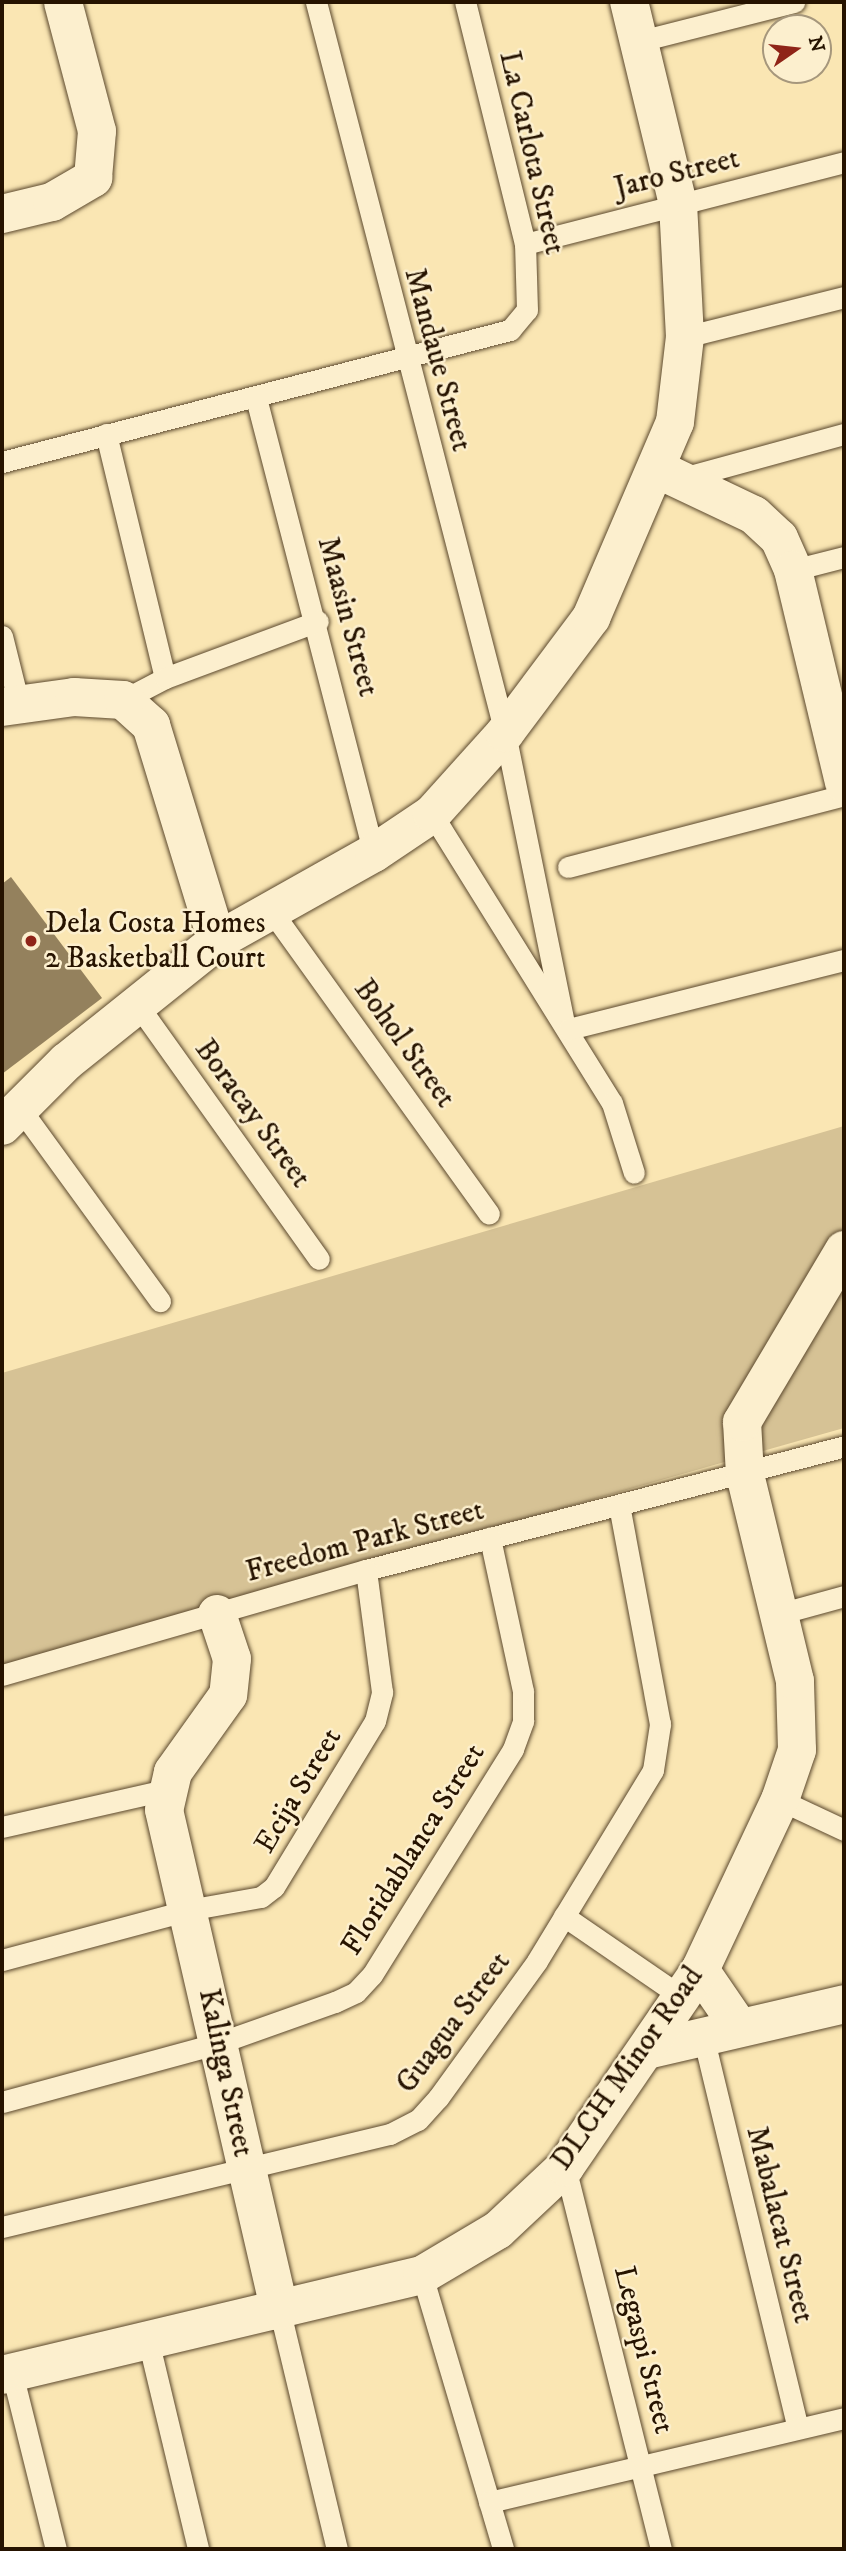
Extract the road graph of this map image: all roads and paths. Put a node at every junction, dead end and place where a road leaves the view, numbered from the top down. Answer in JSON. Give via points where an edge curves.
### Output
{"nodes":[{"id":1,"x":63,"y":2,"type":"edge"},
{"id":2,"x":316,"y":2,"type":"edge"},
{"id":3,"x":465,"y":2,"type":"edge"},
{"id":4,"x":629,"y":2,"type":"edge"},
{"id":5,"x":794,"y":2,"type":"edge"},
{"id":6,"x":640,"y":41,"type":"junction"},
{"id":7,"x":844,"y":162,"type":"edge"},
{"id":8,"x":678,"y":204,"type":"junction"},
{"id":9,"x":2,"y":214,"type":"edge"},
{"id":10,"x":525,"y":244,"type":"junction"},
{"id":11,"x":844,"y":297,"type":"edge"},
{"id":12,"x":685,"y":337,"type":"junction"},
{"id":13,"x":405,"y":359,"type":"junction"},
{"id":14,"x":256,"y":398,"type":"junction"},
{"id":15,"x":106,"y":434,"type":"junction"},
{"id":16,"x":844,"y":434,"type":"edge"},
{"id":17,"x":2,"y":462,"type":"edge"},
{"id":18,"x":670,"y":474,"type":"junction"},
{"id":19,"x":844,"y":556,"type":"edge"},
{"id":20,"x":793,"y":570,"type":"junction"},
{"id":21,"x":318,"y":621,"type":"junction"},
{"id":22,"x":2,"y":636,"type":"edge"},
{"id":23,"x":165,"y":678,"type":"junction"},
{"id":24,"x":834,"y":695,"type":"edge"},
{"id":25,"x":124,"y":700,"type":"junction"},
{"id":26,"x":10,"y":705,"type":"edge"},
{"id":27,"x":505,"y":733,"type":"junction"},
{"id":28,"x":844,"y":783,"type":"edge"},
{"id":29,"x":844,"y":795,"type":"edge"},
{"id":30,"x":432,"y":814,"type":"junction"},
{"id":31,"x":374,"y":853,"type":"junction"},
{"id":32,"x":568,"y":867,"type":"dead end"},
{"id":33,"x":270,"y":909,"type":"junction"},
{"id":34,"x":217,"y":941,"type":"junction"},
{"id":35,"x":844,"y":960,"type":"edge"},
{"id":36,"x":137,"y":1004,"type":"junction"},
{"id":37,"x":566,"y":1024,"type":"junction"},
{"id":38,"x":10,"y":1116,"type":"edge"},
{"id":39,"x":634,"y":1173,"type":"dead end"},
{"id":40,"x":489,"y":1214,"type":"dead end"},
{"id":41,"x":844,"y":1250,"type":"edge"},
{"id":42,"x":319,"y":1259,"type":"dead end"},
{"id":43,"x":160,"y":1301,"type":"dead end"},
{"id":44,"x":844,"y":1446,"type":"edge"},
{"id":45,"x":745,"y":1475,"type":"junction"},
{"id":46,"x":619,"y":1505,"type":"junction"},
{"id":47,"x":490,"y":1538,"type":"junction"},
{"id":48,"x":366,"y":1570,"type":"junction"},
{"id":49,"x":844,"y":1596,"type":"edge"},
{"id":50,"x":782,"y":1613,"type":"junction"},
{"id":51,"x":216,"y":1614,"type":"junction"},
{"id":52,"x":2,"y":1675,"type":"edge"},
{"id":53,"x":165,"y":1790,"type":"junction"},
{"id":54,"x":780,"y":1800,"type":"junction"},
{"id":55,"x":2,"y":1827,"type":"edge"},
{"id":56,"x":844,"y":1830,"type":"edge"},
{"id":57,"x":188,"y":1910,"type":"junction"},
{"id":58,"x":564,"y":1916,"type":"junction"},
{"id":59,"x":2,"y":1960,"type":"edge"},
{"id":60,"x":691,"y":1983,"type":"junction"},
{"id":61,"x":844,"y":2004,"type":"edge"},
{"id":62,"x":721,"y":2031,"type":"junction"},
{"id":63,"x":219,"y":2043,"type":"junction"},
{"id":64,"x":647,"y":2050,"type":"junction"},
{"id":65,"x":2,"y":2102,"type":"edge"},
{"id":66,"x":244,"y":2165,"type":"junction"},
{"id":67,"x":565,"y":2167,"type":"junction"},
{"id":68,"x":2,"y":2227,"type":"edge"},
{"id":69,"x":422,"y":2275,"type":"junction"},
{"id":70,"x":279,"y":2312,"type":"junction"},
{"id":71,"x":148,"y":2340,"type":"junction"},
{"id":72,"x":7,"y":2374,"type":"edge"},
{"id":73,"x":844,"y":2417,"type":"edge"},
{"id":74,"x":798,"y":2428,"type":"junction"},
{"id":75,"x":641,"y":2463,"type":"junction"},
{"id":76,"x":489,"y":2502,"type":"junction"},
{"id":77,"x":57,"y":2549,"type":"edge"},
{"id":78,"x":198,"y":2549,"type":"edge"},
{"id":79,"x":337,"y":2549,"type":"edge"},
{"id":80,"x":502,"y":2549,"type":"edge"},
{"id":81,"x":661,"y":2549,"type":"edge"}],
"edges":[{"from":1,"to":9,"type":"street","via":[[97,131],[93,178],[52,202]]},
{"from":2,"to":13,"type":"lane","name":"Mandaue Street"},
{"from":3,"to":10,"type":"lane","name":"La Carlota Street"},
{"from":4,"to":6,"type":"street"},
{"from":5,"to":6,"type":"lane"},
{"from":6,"to":8,"type":"street"},
{"from":7,"to":8,"type":"lane","name":"Jaro Street"},
{"from":8,"to":10,"type":"lane","name":"Jaro Street"},
{"from":8,"to":12,"type":"street"},
{"from":10,"to":13,"type":"lane","name":"La Carlota Street","via":[[527,310],[510,330]]},
{"from":11,"to":12,"type":"lane"},
{"from":12,"to":18,"type":"street"},
{"from":13,"to":14,"type":"lane","name":"La Carlota Street"},
{"from":13,"to":27,"type":"lane","name":"Mandaue Street"},
{"from":14,"to":15,"type":"lane","name":"La Carlota Street"},
{"from":14,"to":21,"type":"lane","name":"Maasin Street"},
{"from":15,"to":17,"type":"lane","name":"La Carlota Street"},
{"from":15,"to":23,"type":"lane"},
{"from":16,"to":18,"type":"lane"},
{"from":18,"to":20,"type":"street","via":[[754,515],[779,538]]},
{"from":18,"to":27,"type":"street","via":[[591,618]]},
{"from":19,"to":20,"type":"lane"},
{"from":20,"to":24,"type":"street"},
{"from":21,"to":23,"type":"lane"},
{"from":21,"to":31,"type":"lane","name":"Maasin Street"},
{"from":22,"to":26,"type":"lane"},
{"from":23,"to":25,"type":"lane"},
{"from":24,"to":28,"type":"street"},
{"from":25,"to":26,"type":"street","via":[[74,697]]},
{"from":25,"to":34,"type":"street","via":[[151,725]]},
{"from":27,"to":30,"type":"street"},
{"from":27,"to":37,"type":"lane","name":"Mandaue Street"},
{"from":29,"to":32,"type":"lane"},
{"from":30,"to":31,"type":"street"},
{"from":30,"to":37,"type":"lane"},
{"from":31,"to":33,"type":"street"},
{"from":33,"to":34,"type":"street"},
{"from":33,"to":40,"type":"lane","name":"Bohol Street"},
{"from":34,"to":36,"type":"street"},
{"from":35,"to":37,"type":"lane"},
{"from":36,"to":38,"type":"street"},
{"from":36,"to":42,"type":"lane","name":"Boracay Street"},
{"from":37,"to":39,"type":"lane","via":[[612,1103]]},
{"from":38,"to":43,"type":"lane"},
{"from":41,"to":45,"type":"street","name":"DLCH Minor Road","via":[[742,1422]]},
{"from":44,"to":45,"type":"lane","name":"Freedom Park Street"},
{"from":45,"to":46,"type":"lane","name":"Freedom Park Street"},
{"from":45,"to":50,"type":"street","name":"DLCH Minor Road"},
{"from":46,"to":47,"type":"lane","name":"Freedom Park Street"},
{"from":46,"to":58,"type":"lane","name":"Guagua Street","via":[[660,1724],[653,1770]]},
{"from":47,"to":48,"type":"lane","name":"Freedom Park Street"},
{"from":47,"to":63,"type":"lane","name":"Floridablanca Street","via":[[523,1691],[523,1721],[513,1749],[372,1975],[356,1992]]},
{"from":48,"to":51,"type":"lane","name":"Freedom Park Street"},
{"from":48,"to":57,"type":"lane","name":"Ecija Street","via":[[382,1692],[375,1721],[274,1887],[261,1897]]},
{"from":49,"to":50,"type":"lane"},
{"from":50,"to":54,"type":"street","name":"DLCH Minor Road","via":[[795,1681],[797,1750]]},
{"from":51,"to":52,"type":"lane","name":"Freedom Park Street"},
{"from":51,"to":53,"type":"street","via":[[232,1659],[228,1695]]},
{"from":53,"to":55,"type":"lane"},
{"from":53,"to":57,"type":"street","name":"Kalinga Street","via":[[164,1810]]},
{"from":54,"to":56,"type":"lane"},
{"from":54,"to":60,"type":"street","name":"DLCH Minor Road"},
{"from":57,"to":59,"type":"lane","name":"Ecija Street"},
{"from":57,"to":63,"type":"street","name":"Kalinga Street"},
{"from":58,"to":60,"type":"lane"},
{"from":58,"to":66,"type":"lane","name":"Guagua Street","via":[[537,1961],[418,2120],[390,2134]]},
{"from":60,"to":62,"type":"street"},
{"from":60,"to":64,"type":"street","name":"DLCH Minor Road"},
{"from":61,"to":62,"type":"street"},
{"from":62,"to":64,"type":"street"},
{"from":62,"to":74,"type":"lane","name":"Mabalacat Street"},
{"from":63,"to":65,"type":"lane","name":"Floridablanca Street"},
{"from":63,"to":66,"type":"street","name":"Kalinga Street"},
{"from":64,"to":67,"type":"street","name":"DLCH Minor Road"},
{"from":66,"to":68,"type":"lane","name":"Guagua Street"},
{"from":66,"to":70,"type":"street","name":"Kalinga Street"},
{"from":67,"to":69,"type":"street","name":"DLCH Minor Road","via":[[498,2230]]},
{"from":67,"to":75,"type":"lane","name":"Legaspi Street"},
{"from":69,"to":70,"type":"street","name":"DLCH Minor Road"},
{"from":69,"to":76,"type":"lane"},
{"from":70,"to":71,"type":"street","name":"DLCH Minor Road"},
{"from":70,"to":79,"type":"lane","name":"Kalinga Street"},
{"from":71,"to":72,"type":"street","name":"DLCH Minor Road"},
{"from":71,"to":78,"type":"lane"},
{"from":72,"to":77,"type":"lane"},
{"from":73,"to":74,"type":"lane"},
{"from":74,"to":75,"type":"lane"},
{"from":75,"to":76,"type":"lane"},
{"from":75,"to":81,"type":"lane","name":"Legaspi Street"},
{"from":76,"to":80,"type":"lane"}]}
